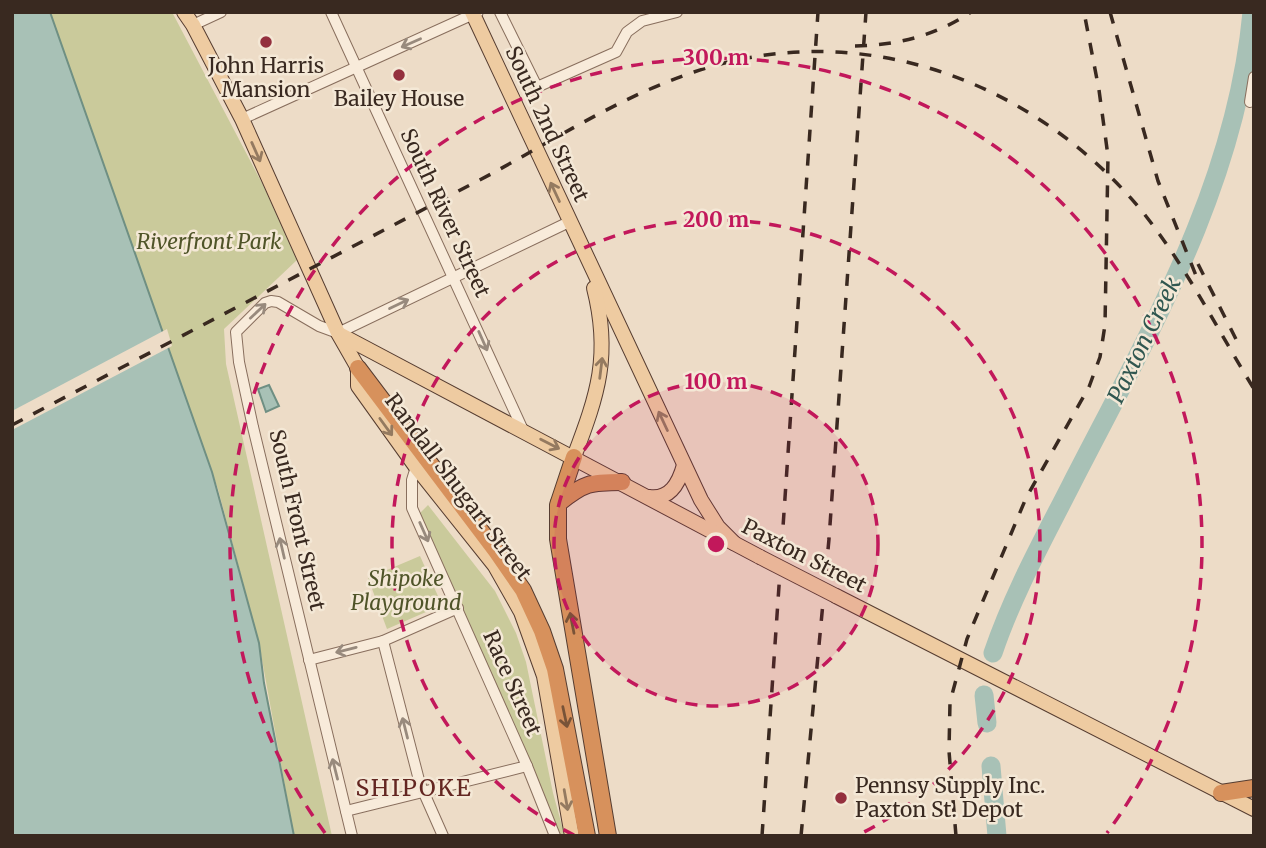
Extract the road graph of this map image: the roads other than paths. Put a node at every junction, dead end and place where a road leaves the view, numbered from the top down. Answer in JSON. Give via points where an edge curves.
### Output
{"nodes":[{"id":1,"x":184,"y":12,"type":"edge"},
{"id":2,"x":221,"y":12,"type":"edge"},
{"id":3,"x":331,"y":12,"type":"edge"},
{"id":4,"x":500,"y":12,"type":"edge"},
{"id":5,"x":677,"y":12,"type":"edge"},
{"id":6,"x":474,"y":13,"type":"edge"},
{"id":7,"x":193,"y":25,"type":"junction"},
{"id":8,"x":357,"y":67,"type":"junction"},
{"id":9,"x":1254,"y":77,"type":"edge"},
{"id":10,"x":1250,"y":102,"type":"dead end"},
{"id":11,"x":242,"y":119,"type":"junction"},
{"id":12,"x":569,"y":222,"type":"junction"},
{"id":13,"x":584,"y":253,"type":"junction"},
{"id":14,"x":454,"y":277,"type":"junction"},
{"id":15,"x":338,"y":333,"type":"junction"},
{"id":16,"x":358,"y":368,"type":"junction"},
{"id":17,"x":523,"y":430,"type":"junction"},
{"id":18,"x":574,"y":457,"type":"junction"},
{"id":19,"x":684,"y":465,"type":"junction"},
{"id":20,"x":416,"y":467,"type":"junction"},
{"id":21,"x":622,"y":482,"type":"junction"},
{"id":22,"x":648,"y":497,"type":"junction"},
{"id":23,"x":558,"y":505,"type":"junction"},
{"id":24,"x":734,"y":543,"type":"junction"},
{"id":25,"x":458,"y":608,"type":"junction"},
{"id":26,"x":383,"y":641,"type":"junction"},
{"id":27,"x":309,"y":660,"type":"junction"},
{"id":28,"x":527,"y":766,"type":"junction"},
{"id":29,"x":1254,"y":788,"type":"edge"},
{"id":30,"x":425,"y":793,"type":"junction"},
{"id":31,"x":1221,"y":793,"type":"junction"},
{"id":32,"x":1254,"y":810,"type":"edge"},
{"id":33,"x":346,"y":811,"type":"junction"},
{"id":34,"x":352,"y":836,"type":"edge"},
{"id":35,"x":443,"y":836,"type":"edge"},
{"id":36,"x":555,"y":836,"type":"edge"},
{"id":37,"x":572,"y":836,"type":"edge"},
{"id":38,"x":587,"y":836,"type":"edge"},
{"id":39,"x":608,"y":836,"type":"edge"}],
"edges":[{"from":1,"to":7,"type":"main road"},
{"from":2,"to":7,"type":"street"},
{"from":3,"to":8,"type":"street","name":"South River Street"},
{"from":4,"to":5,"type":"street","via":[[537,87],[616,52],[627,32],[642,21]]},
{"from":6,"to":8,"type":"street","one_way":true},
{"from":12,"to":6,"type":"main road","name":"South 2nd Street","one_way":true},
{"from":7,"to":11,"type":"main road"},
{"from":8,"to":11,"type":"street"},
{"from":8,"to":14,"type":"street","name":"South River Street"},
{"from":9,"to":10,"type":"street"},
{"from":11,"to":15,"type":"main road","one_way":true},
{"from":12,"to":13,"type":"main road","name":"South 2nd Street"},
{"from":12,"to":14,"type":"street"},
{"from":18,"to":13,"type":"main road","name":"South 2nd Street","one_way":true,"via":[[597,392],[603,349],[597,300]]},
{"from":19,"to":13,"type":"main road","name":"South 2nd Street","one_way":true},
{"from":15,"to":14,"type":"street","one_way":true},
{"from":14,"to":17,"type":"street","name":"South River Street","one_way":true},
{"from":15,"to":16,"type":"main road"},
{"from":15,"to":17,"type":"main road","name":"Paxton Street"},
{"from":27,"to":15,"type":"street","name":"South Front Street","one_way":true,"via":[[247,401],[236,332],[271,301]]},
{"from":16,"to":20,"type":"main road","name":"Randall Shugart Street","one_way":true,"via":[[358,386]]},
{"from":16,"to":38,"type":"highway","one_way":true,"via":[[523,590],[555,669]]},
{"from":17,"to":18,"type":"main road","name":"Paxton Street","one_way":true},
{"from":18,"to":21,"type":"main road","name":"Paxton Street"},
{"from":18,"to":23,"type":"highway"},
{"from":19,"to":22,"type":"main road","via":[[669,492]]},
{"from":19,"to":24,"type":"main road","name":"South 2nd Street","via":[[710,516]]},
{"from":20,"to":25,"type":"street","name":"Race Street","one_way":true,"via":[[412,508]]},
{"from":20,"to":37,"type":"main road","name":"Randall Shugart Street","one_way":true,"via":[[495,566],[521,612],[544,676]]},
{"from":21,"to":22,"type":"main road","name":"Paxton Street"},
{"from":21,"to":23,"type":"highway","via":[[593,482]]},
{"from":22,"to":24,"type":"main road","name":"Paxton Street"},
{"from":39,"to":23,"type":"highway","one_way":true,"via":[[561,568]]},
{"from":24,"to":31,"type":"main road","name":"Paxton Street","bridge":true},
{"from":25,"to":26,"type":"street"},
{"from":25,"to":28,"type":"street","name":"Race Street"},
{"from":26,"to":27,"type":"street","one_way":true},
{"from":30,"to":26,"type":"street","one_way":true},
{"from":33,"to":27,"type":"street","name":"South Front Street","one_way":true},
{"from":28,"to":30,"type":"street"},
{"from":28,"to":36,"type":"street","name":"Race Street"},
{"from":29,"to":31,"type":"highway"},
{"from":30,"to":33,"type":"street"},
{"from":30,"to":35,"type":"street"},
{"from":31,"to":32,"type":"main road","name":"Paxton Street"},
{"from":33,"to":34,"type":"street","name":"South Front Street"}]}
